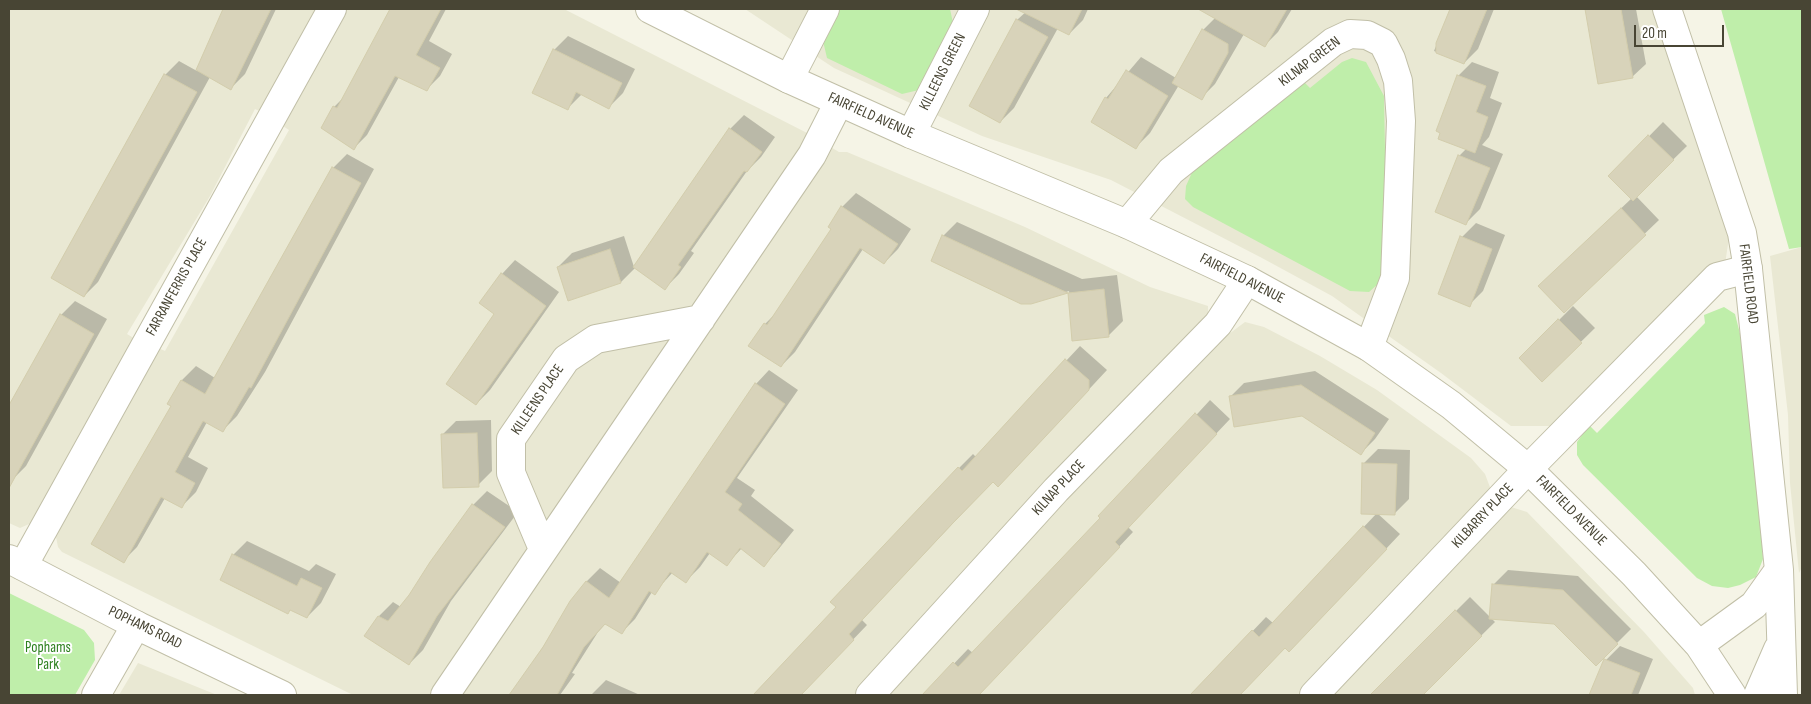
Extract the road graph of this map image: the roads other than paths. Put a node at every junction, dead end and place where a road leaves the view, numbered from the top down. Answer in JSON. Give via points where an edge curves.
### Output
{"nodes":[{"id":1,"x":332,"y":9,"type":"edge"},
{"id":2,"x":650,"y":9,"type":"edge"},
{"id":3,"x":826,"y":9,"type":"edge"},
{"id":4,"x":975,"y":9,"type":"edge"},
{"id":5,"x":1667,"y":9,"type":"edge"},
{"id":6,"x":789,"y":79,"type":"junction"},
{"id":7,"x":839,"y":102,"type":"junction"},
{"id":8,"x":911,"y":134,"type":"junction"},
{"id":9,"x":1127,"y":224,"type":"junction"},
{"id":10,"x":1748,"y":268,"type":"junction"},
{"id":11,"x":1247,"y":280,"type":"junction"},
{"id":12,"x":702,"y":319,"type":"junction"},
{"id":13,"x":1369,"y":347,"type":"junction"},
{"id":14,"x":1528,"y":469,"type":"junction"},
{"id":15,"x":543,"y":548,"type":"junction"},
{"id":16,"x":16,"y":562,"type":"edge"},
{"id":17,"x":1779,"y":570,"type":"junction"},
{"id":18,"x":136,"y":625,"type":"junction"},
{"id":19,"x":1782,"y":638,"type":"junction"},
{"id":20,"x":1699,"y":645,"type":"junction"},
{"id":21,"x":96,"y":695,"type":"edge"},
{"id":22,"x":282,"y":695,"type":"edge"},
{"id":23,"x":446,"y":695,"type":"edge"},
{"id":24,"x":870,"y":695,"type":"edge"},
{"id":25,"x":1314,"y":695,"type":"edge"},
{"id":26,"x":1732,"y":695,"type":"edge"},
{"id":27,"x":1758,"y":695,"type":"edge"},
{"id":28,"x":1783,"y":695,"type":"edge"}],
"edges":[{"from":1,"to":16,"type":"street","name":"FARRANFERRIS PLACE"},
{"from":2,"to":6,"type":"street","name":"FAIRFIELD AVENUE"},
{"from":3,"to":6,"type":"street"},
{"from":4,"to":8,"type":"street","name":"KILLEENS GREEN"},
{"from":5,"to":10,"type":"street","name":"FAIRFIELD ROAD","via":[[1742,232]]},
{"from":6,"to":7,"type":"street","name":"FAIRFIELD AVENUE"},
{"from":7,"to":8,"type":"street","name":"FAIRFIELD AVENUE"},
{"from":7,"to":12,"type":"street","via":[[812,155]]},
{"from":8,"to":9,"type":"street","name":"FAIRFIELD AVENUE"},
{"from":9,"to":11,"type":"street","name":"FAIRFIELD AVENUE"},
{"from":9,"to":13,"type":"street","name":"KILNAP GREEN","via":[[1171,171],[1333,42],[1350,34],[1367,35],[1383,43],[1398,81],[1401,121],[1395,278]]},
{"from":10,"to":14,"type":"street","name":"KILBARRY PLACE","via":[[1717,278]]},
{"from":10,"to":17,"type":"street","name":"FAIRFIELD ROAD"},
{"from":11,"to":13,"type":"street","name":"FAIRFIELD AVENUE"},
{"from":11,"to":24,"type":"street","name":"KILNAP PLACE","via":[[1218,324],[1056,490]]},
{"from":12,"to":15,"type":"street"},
{"from":12,"to":15,"type":"street","name":"KILLEENS PLACE","via":[[596,339],[566,359],[511,439],[511,473]]},
{"from":13,"to":14,"type":"street","name":"FAIRFIELD AVENUE","via":[[1451,406]]},
{"from":14,"to":20,"type":"street","name":"FAIRFIELD AVENUE","via":[[1634,574]]},
{"from":14,"to":25,"type":"street","name":"KILBARRY PLACE"},
{"from":15,"to":23,"type":"street"},
{"from":16,"to":18,"type":"street","name":"POPHAMS ROAD"},
{"from":17,"to":19,"type":"street","name":"FAIRFIELD ROAD"},
{"from":17,"to":20,"type":"street","via":[[1754,605]]},
{"from":18,"to":21,"type":"street"},
{"from":18,"to":22,"type":"street","name":"POPHAMS ROAD"},
{"from":19,"to":27,"type":"street","name":"FAIRFIELD ROAD"},
{"from":19,"to":28,"type":"street","name":"FAIRFIELD ROAD"},
{"from":20,"to":26,"type":"street","name":"FAIRFIELD AVENUE"}]}
